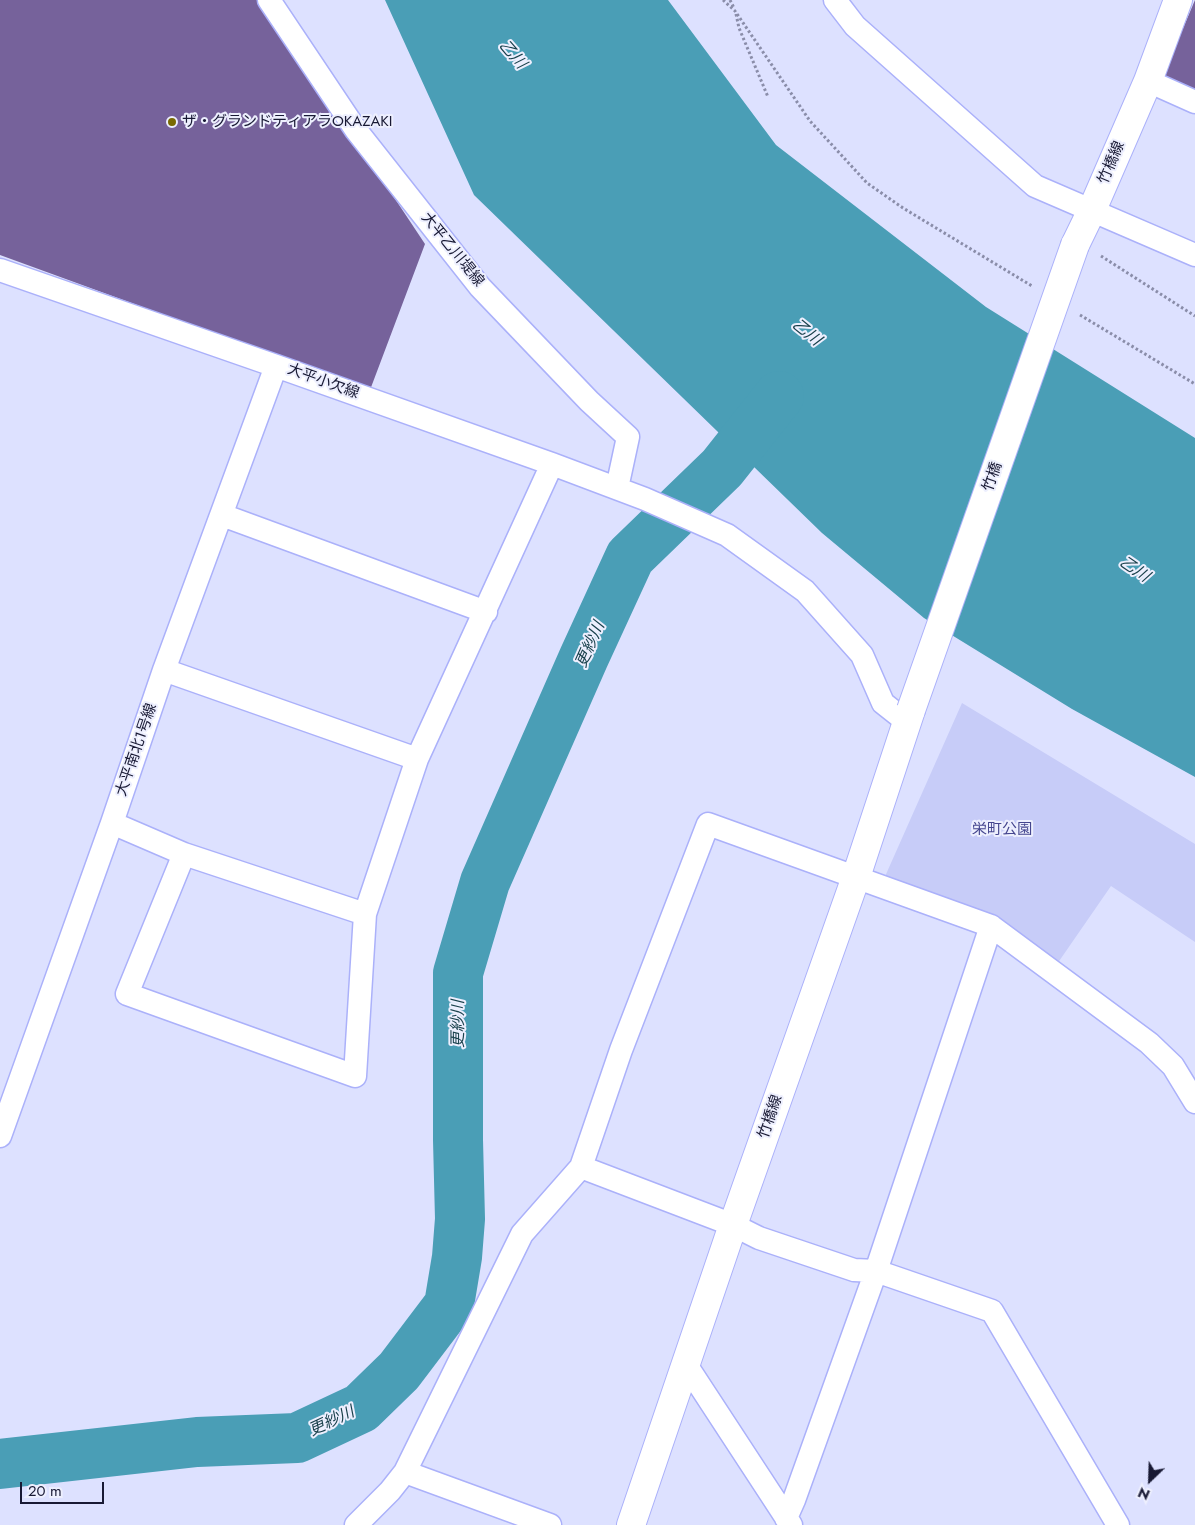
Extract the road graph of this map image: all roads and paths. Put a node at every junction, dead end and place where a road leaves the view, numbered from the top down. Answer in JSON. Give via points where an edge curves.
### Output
{"nodes":[{"id":1,"x":269,"y":0,"type":"edge"},
{"id":2,"x":723,"y":0,"type":"edge"},
{"id":3,"x":730,"y":0,"type":"edge"},
{"id":4,"x":835,"y":0,"type":"edge"},
{"id":5,"x":1178,"y":0,"type":"edge"},
{"id":6,"x":735,"y":11,"type":"junction"},
{"id":7,"x":1148,"y":81,"type":"junction"},
{"id":8,"x":768,"y":97,"type":"dead end"},
{"id":9,"x":1195,"y":102,"type":"edge"},
{"id":10,"x":1092,"y":210,"type":"junction"},
{"id":11,"x":1075,"y":244,"type":"junction"},
{"id":12,"x":1195,"y":255,"type":"edge"},
{"id":13,"x":0,"y":270,"type":"edge"},
{"id":14,"x":1037,"y":288,"type":"dead end"},
{"id":15,"x":1078,"y":314,"type":"dead end"},
{"id":16,"x":1195,"y":316,"type":"edge"},
{"id":17,"x":276,"y":366,"type":"junction"},
{"id":18,"x":1195,"y":384,"type":"edge"},
{"id":19,"x":552,"y":464,"type":"junction"},
{"id":20,"x":617,"y":488,"type":"junction"},
{"id":21,"x":222,"y":515,"type":"junction"},
{"id":22,"x":486,"y":612,"type":"junction"},
{"id":23,"x":164,"y":670,"type":"junction"},
{"id":24,"x":909,"y":716,"type":"junction"},
{"id":25,"x":417,"y":760,"type":"junction"},
{"id":26,"x":112,"y":823,"type":"junction"},
{"id":27,"x":184,"y":854,"type":"junction"},
{"id":28,"x":856,"y":877,"type":"junction"},
{"id":29,"x":365,"y":914,"type":"junction"},
{"id":30,"x":990,"y":926,"type":"junction"},
{"id":31,"x":1184,"y":1066,"type":"edge"},
{"id":32,"x":1195,"y":1102,"type":"edge"},
{"id":33,"x":0,"y":1136,"type":"edge"},
{"id":34,"x":581,"y":1167,"type":"junction"},
{"id":35,"x":733,"y":1224,"type":"junction"},
{"id":36,"x":876,"y":1271,"type":"junction"},
{"id":37,"x":685,"y":1363,"type":"junction"},
{"id":38,"x":405,"y":1472,"type":"junction"},
{"id":39,"x":788,"y":1521,"type":"edge"},
{"id":40,"x":356,"y":1525,"type":"edge"},
{"id":41,"x":550,"y":1525,"type":"edge"},
{"id":42,"x":632,"y":1525,"type":"edge"},
{"id":43,"x":1118,"y":1525,"type":"edge"}],
"edges":[{"from":1,"to":20,"type":"street","name":"大平乙川堤線","via":[[356,130],[480,286],[589,401],[628,437]]},
{"from":2,"to":6,"type":"path"},
{"from":3,"to":6,"type":"path"},
{"from":4,"to":10,"type":"street","via":[[855,26],[1035,186]]},
{"from":5,"to":7,"type":"street","name":"竹橋線"},
{"from":6,"to":8,"type":"path"},
{"from":6,"to":14,"type":"path","via":[[810,122],[867,183]]},
{"from":7,"to":9,"type":"street"},
{"from":7,"to":10,"type":"street","name":"竹橋線"},
{"from":10,"to":11,"type":"street","name":"竹橋線"},
{"from":10,"to":12,"type":"street"},
{"from":11,"to":16,"type":"path","via":[[1096,253]]},
{"from":11,"to":24,"type":"street","name":"竹橋","bridge":true},
{"from":13,"to":17,"type":"street","name":"大平小欠線"},
{"from":15,"to":18,"type":"path"},
{"from":17,"to":19,"type":"street","name":"大平小欠線"},
{"from":17,"to":21,"type":"street","name":"大平南北1号線"},
{"from":19,"to":20,"type":"street","name":"大平小欠線"},
{"from":19,"to":22,"type":"street"},
{"from":20,"to":24,"type":"street","name":"大平小欠線","via":[[727,536],[805,591],[862,655],[883,703]]},
{"from":21,"to":22,"type":"street"},
{"from":21,"to":23,"type":"street","name":"大平南北1号線"},
{"from":22,"to":25,"type":"street"},
{"from":23,"to":25,"type":"street"},
{"from":23,"to":26,"type":"street","name":"大平南北1号線"},
{"from":24,"to":28,"type":"street","name":"竹橋線"},
{"from":25,"to":29,"type":"street"},
{"from":26,"to":27,"type":"street"},
{"from":26,"to":33,"type":"street","name":"大平南北1号線"},
{"from":27,"to":29,"type":"street"},
{"from":27,"to":29,"type":"street","via":[[127,994],[355,1076]]},
{"from":28,"to":30,"type":"street"},
{"from":28,"to":34,"type":"street","via":[[708,824]]},
{"from":28,"to":35,"type":"street","name":"竹橋線"},
{"from":30,"to":31,"type":"street"},
{"from":30,"to":36,"type":"street"},
{"from":31,"to":32,"type":"street"},
{"from":34,"to":35,"type":"street"},
{"from":34,"to":38,"type":"street","via":[[522,1234]]},
{"from":35,"to":36,"type":"street","via":[[759,1238],[854,1270]]},
{"from":35,"to":37,"type":"street","name":"竹橋線"},
{"from":36,"to":39,"type":"street"},
{"from":36,"to":43,"type":"street","via":[[992,1311]]},
{"from":37,"to":39,"type":"street"},
{"from":37,"to":42,"type":"street","name":"竹橋線"},
{"from":38,"to":40,"type":"street"},
{"from":38,"to":41,"type":"street"}]}
